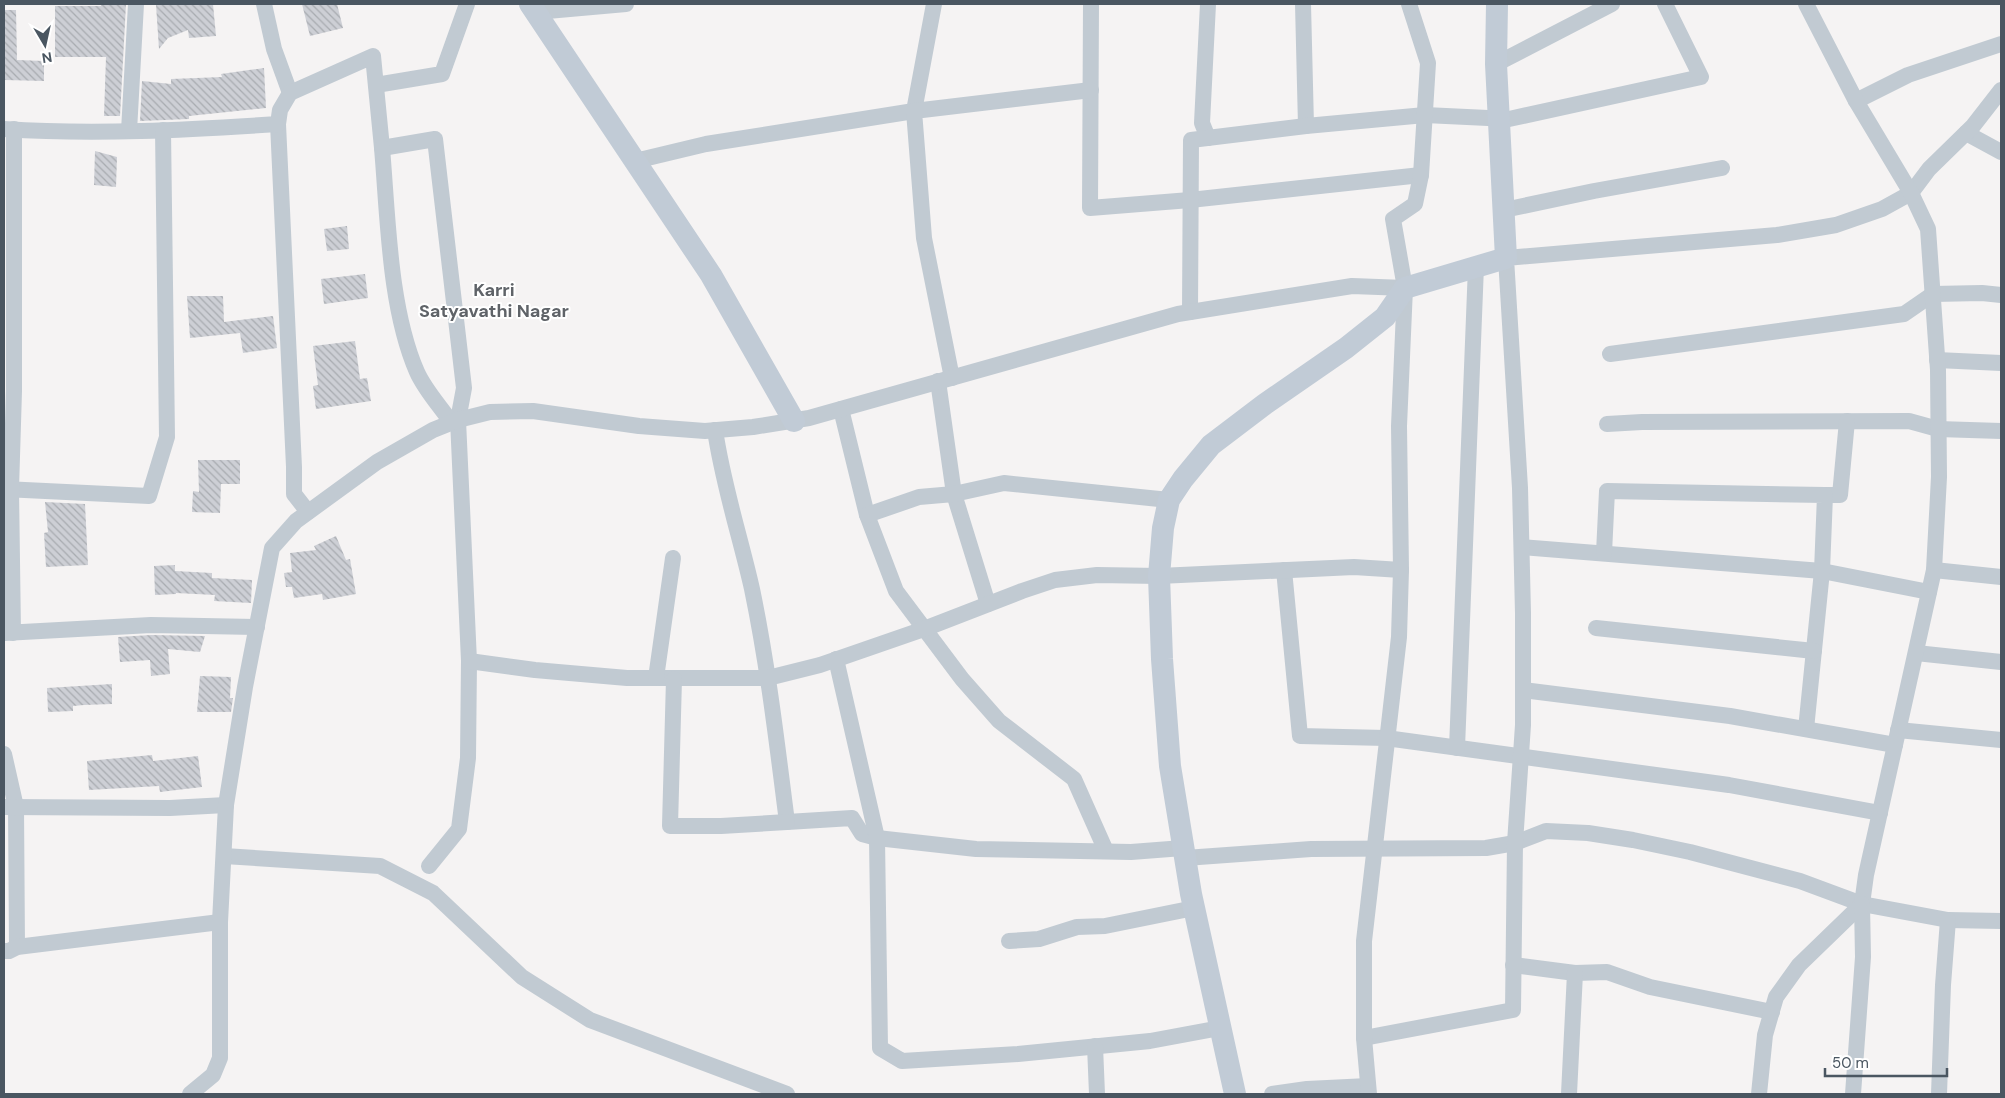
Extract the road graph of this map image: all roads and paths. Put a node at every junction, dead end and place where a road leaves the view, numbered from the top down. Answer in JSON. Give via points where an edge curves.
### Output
{"nodes":[{"id":1,"x":136,"y":4,"type":"edge"},
{"id":2,"x":264,"y":4,"type":"edge"},
{"id":3,"x":467,"y":4,"type":"edge"},
{"id":4,"x":626,"y":4,"type":"edge"},
{"id":5,"x":934,"y":4,"type":"edge"},
{"id":6,"x":1091,"y":4,"type":"edge"},
{"id":7,"x":1208,"y":4,"type":"edge"},
{"id":8,"x":1303,"y":4,"type":"edge"},
{"id":9,"x":1409,"y":4,"type":"edge"},
{"id":10,"x":1497,"y":4,"type":"edge"},
{"id":11,"x":1612,"y":4,"type":"edge"},
{"id":12,"x":1665,"y":4,"type":"edge"},
{"id":13,"x":1806,"y":4,"type":"edge"},
{"id":14,"x":533,"y":8,"type":"edge"},
{"id":15,"x":1597,"y":8,"type":"edge"},
{"id":16,"x":2001,"y":44,"type":"edge"},
{"id":17,"x":1496,"y":64,"type":"junction"},
{"id":18,"x":376,"y":85,"type":"junction"},
{"id":19,"x":1090,"y":90,"type":"junction"},
{"id":20,"x":2001,"y":90,"type":"edge"},
{"id":21,"x":290,"y":93,"type":"junction"},
{"id":22,"x":1856,"y":101,"type":"junction"},
{"id":23,"x":914,"y":111,"type":"junction"},
{"id":24,"x":1424,"y":115,"type":"junction"},
{"id":25,"x":1499,"y":119,"type":"junction"},
{"id":26,"x":278,"y":124,"type":"junction"},
{"id":27,"x":1306,"y":126,"type":"junction"},
{"id":28,"x":9,"y":129,"type":"edge"},
{"id":29,"x":164,"y":130,"type":"junction"},
{"id":30,"x":129,"y":131,"type":"junction"},
{"id":31,"x":1966,"y":133,"type":"junction"},
{"id":32,"x":1208,"y":138,"type":"junction"},
{"id":33,"x":382,"y":148,"type":"junction"},
{"id":34,"x":2001,"y":152,"type":"edge"},
{"id":35,"x":634,"y":161,"type":"junction"},
{"id":36,"x":1722,"y":168,"type":"dead end"},
{"id":37,"x":1421,"y":175,"type":"junction"},
{"id":38,"x":1911,"y":193,"type":"junction"},
{"id":39,"x":1190,"y":200,"type":"junction"},
{"id":40,"x":1504,"y":210,"type":"junction"},
{"id":41,"x":1506,"y":258,"type":"junction"},
{"id":42,"x":1476,"y":266,"type":"junction"},
{"id":43,"x":1406,"y":288,"type":"junction"},
{"id":44,"x":1933,"y":294,"type":"junction"},
{"id":45,"x":2001,"y":295,"type":"edge"},
{"id":46,"x":1190,"y":312,"type":"junction"},
{"id":47,"x":1610,"y":354,"type":"dead end"},
{"id":48,"x":1937,"y":360,"type":"junction"},
{"id":49,"x":2001,"y":363,"type":"edge"},
{"id":50,"x":945,"y":380,"type":"junction"},
{"id":51,"x":841,"y":409,"type":"junction"},
{"id":52,"x":454,"y":421,"type":"junction"},
{"id":53,"x":794,"y":421,"type":"junction"},
{"id":54,"x":1847,"y":421,"type":"junction"},
{"id":55,"x":1607,"y":424,"type":"dead end"},
{"id":56,"x":1938,"y":429,"type":"junction"},
{"id":57,"x":715,"y":430,"type":"junction"},
{"id":58,"x":2001,"y":432,"type":"edge"},
{"id":59,"x":7,"y":489,"type":"edge"},
{"id":60,"x":954,"y":494,"type":"junction"},
{"id":61,"x":1825,"y":495,"type":"junction"},
{"id":62,"x":1169,"y":500,"type":"junction"},
{"id":63,"x":308,"y":512,"type":"junction"},
{"id":64,"x":867,"y":515,"type":"junction"},
{"id":65,"x":1522,"y":546,"type":"junction"},
{"id":66,"x":1604,"y":553,"type":"junction"},
{"id":67,"x":673,"y":558,"type":"dead end"},
{"id":68,"x":1284,"y":570,"type":"junction"},
{"id":69,"x":1402,"y":570,"type":"junction"},
{"id":70,"x":1934,"y":570,"type":"junction"},
{"id":71,"x":1822,"y":572,"type":"junction"},
{"id":72,"x":1159,"y":576,"type":"junction"},
{"id":73,"x":2001,"y":577,"type":"edge"},
{"id":74,"x":1929,"y":592,"type":"junction"},
{"id":75,"x":988,"y":604,"type":"junction"},
{"id":76,"x":256,"y":626,"type":"junction"},
{"id":77,"x":1596,"y":628,"type":"dead end"},
{"id":78,"x":924,"y":629,"type":"junction"},
{"id":79,"x":8,"y":633,"type":"edge"},
{"id":80,"x":1814,"y":651,"type":"junction"},
{"id":81,"x":1916,"y":653,"type":"junction"},
{"id":82,"x":836,"y":659,"type":"junction"},
{"id":83,"x":469,"y":661,"type":"junction"},
{"id":84,"x":2001,"y":662,"type":"edge"},
{"id":85,"x":656,"y":678,"type":"junction"},
{"id":86,"x":768,"y":678,"type":"junction"},
{"id":87,"x":674,"y":679,"type":"junction"},
{"id":88,"x":1523,"y":690,"type":"junction"},
{"id":89,"x":1806,"y":729,"type":"junction"},
{"id":90,"x":1897,"y":737,"type":"junction"},
{"id":91,"x":1386,"y":738,"type":"junction"},
{"id":92,"x":2001,"y":740,"type":"edge"},
{"id":93,"x":1456,"y":748,"type":"junction"},
{"id":94,"x":4,"y":754,"type":"edge"},
{"id":95,"x":1520,"y":757,"type":"junction"},
{"id":96,"x":226,"y":805,"type":"junction"},
{"id":97,"x":10,"y":807,"type":"edge"},
{"id":98,"x":1880,"y":813,"type":"junction"},
{"id":99,"x":787,"y":822,"type":"junction"},
{"id":100,"x":877,"y":838,"type":"junction"},
{"id":101,"x":1514,"y":843,"type":"junction"},
{"id":102,"x":1375,"y":849,"type":"junction"},
{"id":103,"x":1106,"y":851,"type":"junction"},
{"id":104,"x":1184,"y":853,"type":"junction"},
{"id":105,"x":224,"y":856,"type":"junction"},
{"id":106,"x":429,"y":866,"type":"dead end"},
{"id":107,"x":1862,"y":904,"type":"junction"},
{"id":108,"x":1194,"y":908,"type":"junction"},
{"id":109,"x":1948,"y":920,"type":"junction"},
{"id":110,"x":2001,"y":921,"type":"edge"},
{"id":111,"x":220,"y":922,"type":"junction"},
{"id":112,"x":1009,"y":941,"type":"dead end"},
{"id":113,"x":10,"y":949,"type":"edge"},
{"id":114,"x":1513,"y":965,"type":"junction"},
{"id":115,"x":1575,"y":973,"type":"junction"},
{"id":116,"x":1772,"y":1012,"type":"junction"},
{"id":117,"x":1220,"y":1028,"type":"junction"},
{"id":118,"x":1364,"y":1038,"type":"junction"},
{"id":119,"x":1095,"y":1046,"type":"junction"},
{"id":120,"x":1368,"y":1090,"type":"edge"},
{"id":121,"x":190,"y":1094,"type":"edge"},
{"id":122,"x":787,"y":1094,"type":"edge"},
{"id":123,"x":1097,"y":1094,"type":"edge"},
{"id":124,"x":1235,"y":1094,"type":"edge"},
{"id":125,"x":1272,"y":1094,"type":"edge"},
{"id":126,"x":1569,"y":1094,"type":"edge"},
{"id":127,"x":1759,"y":1094,"type":"edge"},
{"id":128,"x":1853,"y":1094,"type":"edge"},
{"id":129,"x":1939,"y":1094,"type":"edge"}],
"edges":[{"from":1,"to":30,"type":"street"},
{"from":2,"to":21,"type":"street","via":[[274,49]]},
{"from":3,"to":18,"type":"street","via":[[442,74]]},
{"from":4,"to":14,"type":"street"},
{"from":5,"to":23,"type":"street"},
{"from":6,"to":19,"type":"street"},
{"from":7,"to":32,"type":"street","via":[[1202,123]]},
{"from":8,"to":27,"type":"street"},
{"from":9,"to":24,"type":"street","via":[[1428,63]]},
{"from":10,"to":17,"type":"main road"},
{"from":11,"to":15,"type":"street"},
{"from":12,"to":25,"type":"street","via":[[1701,77]]},
{"from":13,"to":22,"type":"street"},
{"from":14,"to":35,"type":"main road"},
{"from":15,"to":17,"type":"street"},
{"from":16,"to":22,"type":"street","via":[[1908,75]]},
{"from":17,"to":25,"type":"main road"},
{"from":18,"to":21,"type":"street","via":[[373,56]]},
{"from":18,"to":33,"type":"street"},
{"from":19,"to":23,"type":"street"},
{"from":19,"to":39,"type":"street","via":[[1090,208]]},
{"from":20,"to":31,"type":"street"},
{"from":21,"to":26,"type":"street","via":[[280,110]]},
{"from":22,"to":38,"type":"street"},
{"from":23,"to":35,"type":"street","via":[[706,144]]},
{"from":23,"to":50,"type":"street","via":[[924,238]]},
{"from":24,"to":25,"type":"street"},
{"from":24,"to":27,"type":"street"},
{"from":24,"to":37,"type":"street"},
{"from":25,"to":40,"type":"main road"},
{"from":26,"to":29,"type":"street"},
{"from":26,"to":63,"type":"street","via":[[294,494]]},
{"from":27,"to":32,"type":"street"},
{"from":28,"to":30,"type":"street"},
{"from":28,"to":59,"type":"street","via":[[14,391]]},
{"from":29,"to":30,"type":"street"},
{"from":29,"to":59,"type":"street","via":[[167,437],[150,496]]},
{"from":31,"to":34,"type":"street"},
{"from":31,"to":38,"type":"street","via":[[1929,169]]},
{"from":32,"to":39,"type":"street","via":[[1191,140]]},
{"from":33,"to":52,"type":"street","via":[[395,287],[406,344],[418,374]]},
{"from":33,"to":52,"type":"street","via":[[435,139],[464,388]]},
{"from":35,"to":53,"type":"main road","via":[[711,276]]},
{"from":36,"to":40,"type":"street","via":[[1594,190]]},
{"from":37,"to":39,"type":"street"},
{"from":37,"to":43,"type":"street","via":[[1415,204],[1393,219]]},
{"from":38,"to":41,"type":"street","via":[[1882,209],[1836,224],[1777,235]]},
{"from":38,"to":44,"type":"street","via":[[1928,229]]},
{"from":39,"to":46,"type":"street"},
{"from":40,"to":41,"type":"main road"},
{"from":41,"to":42,"type":"main road"},
{"from":41,"to":65,"type":"street"},
{"from":42,"to":43,"type":"main road"},
{"from":42,"to":93,"type":"street"},
{"from":43,"to":46,"type":"street","via":[[1352,286]]},
{"from":43,"to":62,"type":"main road","via":[[1385,317],[1211,445]]},
{"from":43,"to":69,"type":"street","via":[[1399,426]]},
{"from":44,"to":45,"type":"street"},
{"from":44,"to":47,"type":"street","via":[[1904,314]]},
{"from":44,"to":48,"type":"street"},
{"from":46,"to":50,"type":"street"},
{"from":48,"to":49,"type":"street"},
{"from":48,"to":56,"type":"street"},
{"from":50,"to":51,"type":"street"},
{"from":50,"to":60,"type":"street"},
{"from":51,"to":53,"type":"street"},
{"from":51,"to":64,"type":"street"},
{"from":52,"to":57,"type":"street","via":[[490,412],[533,411],[639,426]]},
{"from":52,"to":63,"type":"street","via":[[377,462]]},
{"from":52,"to":83,"type":"street"},
{"from":53,"to":57,"type":"street"},
{"from":54,"to":55,"type":"street"},
{"from":54,"to":56,"type":"street","via":[[1909,421]]},
{"from":54,"to":61,"type":"street","via":[[1840,494]]},
{"from":56,"to":58,"type":"street"},
{"from":56,"to":70,"type":"street"},
{"from":57,"to":86,"type":"street","via":[[721,468],[752,588]]},
{"from":59,"to":79,"type":"street"},
{"from":60,"to":62,"type":"street","via":[[1004,483]]},
{"from":60,"to":64,"type":"street","via":[[919,497]]},
{"from":60,"to":75,"type":"street"},
{"from":61,"to":66,"type":"street","via":[[1607,491]]},
{"from":61,"to":71,"type":"street"},
{"from":62,"to":72,"type":"main road"},
{"from":63,"to":76,"type":"street","via":[[272,548]]},
{"from":64,"to":78,"type":"street","via":[[896,591]]},
{"from":65,"to":66,"type":"street"},
{"from":65,"to":88,"type":"street"},
{"from":66,"to":71,"type":"street"},
{"from":67,"to":85,"type":"street"},
{"from":68,"to":69,"type":"street","via":[[1354,567]]},
{"from":68,"to":72,"type":"street"},
{"from":68,"to":91,"type":"street","via":[[1300,736]]},
{"from":69,"to":91,"type":"street"},
{"from":70,"to":73,"type":"street"},
{"from":70,"to":74,"type":"street"},
{"from":71,"to":74,"type":"street"},
{"from":71,"to":80,"type":"street"},
{"from":72,"to":75,"type":"street","via":[[1097,575],[1056,580]]},
{"from":72,"to":104,"type":"main road","via":[[1170,766]]},
{"from":74,"to":81,"type":"street"},
{"from":75,"to":78,"type":"street"},
{"from":76,"to":79,"type":"street","via":[[151,625]]},
{"from":76,"to":96,"type":"street"},
{"from":77,"to":80,"type":"street"},
{"from":78,"to":82,"type":"street"},
{"from":78,"to":103,"type":"street","via":[[962,679],[1000,721],[1074,779]]},
{"from":80,"to":89,"type":"street"},
{"from":81,"to":84,"type":"street"},
{"from":81,"to":90,"type":"street"},
{"from":82,"to":86,"type":"street"},
{"from":82,"to":100,"type":"street"},
{"from":83,"to":85,"type":"street","via":[[535,670]]},
{"from":83,"to":106,"type":"street","via":[[468,758],[459,829]]},
{"from":85,"to":87,"type":"street"},
{"from":86,"to":87,"type":"street"},
{"from":86,"to":99,"type":"street"},
{"from":87,"to":99,"type":"street","via":[[670,826]]},
{"from":88,"to":89,"type":"street","via":[[1730,716]]},
{"from":88,"to":95,"type":"street"},
{"from":89,"to":90,"type":"street"},
{"from":90,"to":92,"type":"street"},
{"from":90,"to":98,"type":"street"},
{"from":91,"to":93,"type":"street"},
{"from":91,"to":102,"type":"street"},
{"from":93,"to":95,"type":"street"},
{"from":94,"to":97,"type":"street"},
{"from":95,"to":98,"type":"street","via":[[1729,785]]},
{"from":95,"to":101,"type":"street"},
{"from":96,"to":97,"type":"street"},
{"from":96,"to":105,"type":"street"},
{"from":97,"to":113,"type":"street"},
{"from":98,"to":107,"type":"street"},
{"from":99,"to":100,"type":"street","via":[[852,818],[862,834]]},
{"from":100,"to":103,"type":"street","via":[[976,849]]},
{"from":100,"to":119,"type":"street","via":[[880,1048],[902,1061]]},
{"from":101,"to":102,"type":"street","via":[[1486,848]]},
{"from":101,"to":107,"type":"street","via":[[1546,831],[1632,840],[1800,881]]},
{"from":101,"to":114,"type":"street"},
{"from":102,"to":104,"type":"street"},
{"from":102,"to":118,"type":"street","via":[[1364,941]]},
{"from":103,"to":104,"type":"street"},
{"from":104,"to":108,"type":"main road"},
{"from":105,"to":111,"type":"street"},
{"from":105,"to":122,"type":"street","via":[[380,866],[433,893],[522,977],[590,1020]]},
{"from":107,"to":109,"type":"street"},
{"from":107,"to":116,"type":"street","via":[[1800,965],[1776,997]]},
{"from":107,"to":128,"type":"street","via":[[1863,957]]},
{"from":108,"to":112,"type":"street","via":[[1105,926],[1077,927],[1040,939]]},
{"from":108,"to":117,"type":"main road"},
{"from":109,"to":110,"type":"street"},
{"from":109,"to":129,"type":"street"},
{"from":111,"to":113,"type":"street"},
{"from":111,"to":121,"type":"street","via":[[220,1058],[213,1075]]},
{"from":114,"to":115,"type":"street"},
{"from":114,"to":118,"type":"street","via":[[1513,1010]]},
{"from":115,"to":116,"type":"street","via":[[1608,972],[1650,987]]},
{"from":115,"to":126,"type":"street"},
{"from":116,"to":127,"type":"street"},
{"from":117,"to":119,"type":"street","via":[[1150,1041]]},
{"from":117,"to":124,"type":"main road"},
{"from":118,"to":120,"type":"street"},
{"from":119,"to":123,"type":"street"},
{"from":120,"to":125,"type":"street","via":[[1307,1089]]}]}
